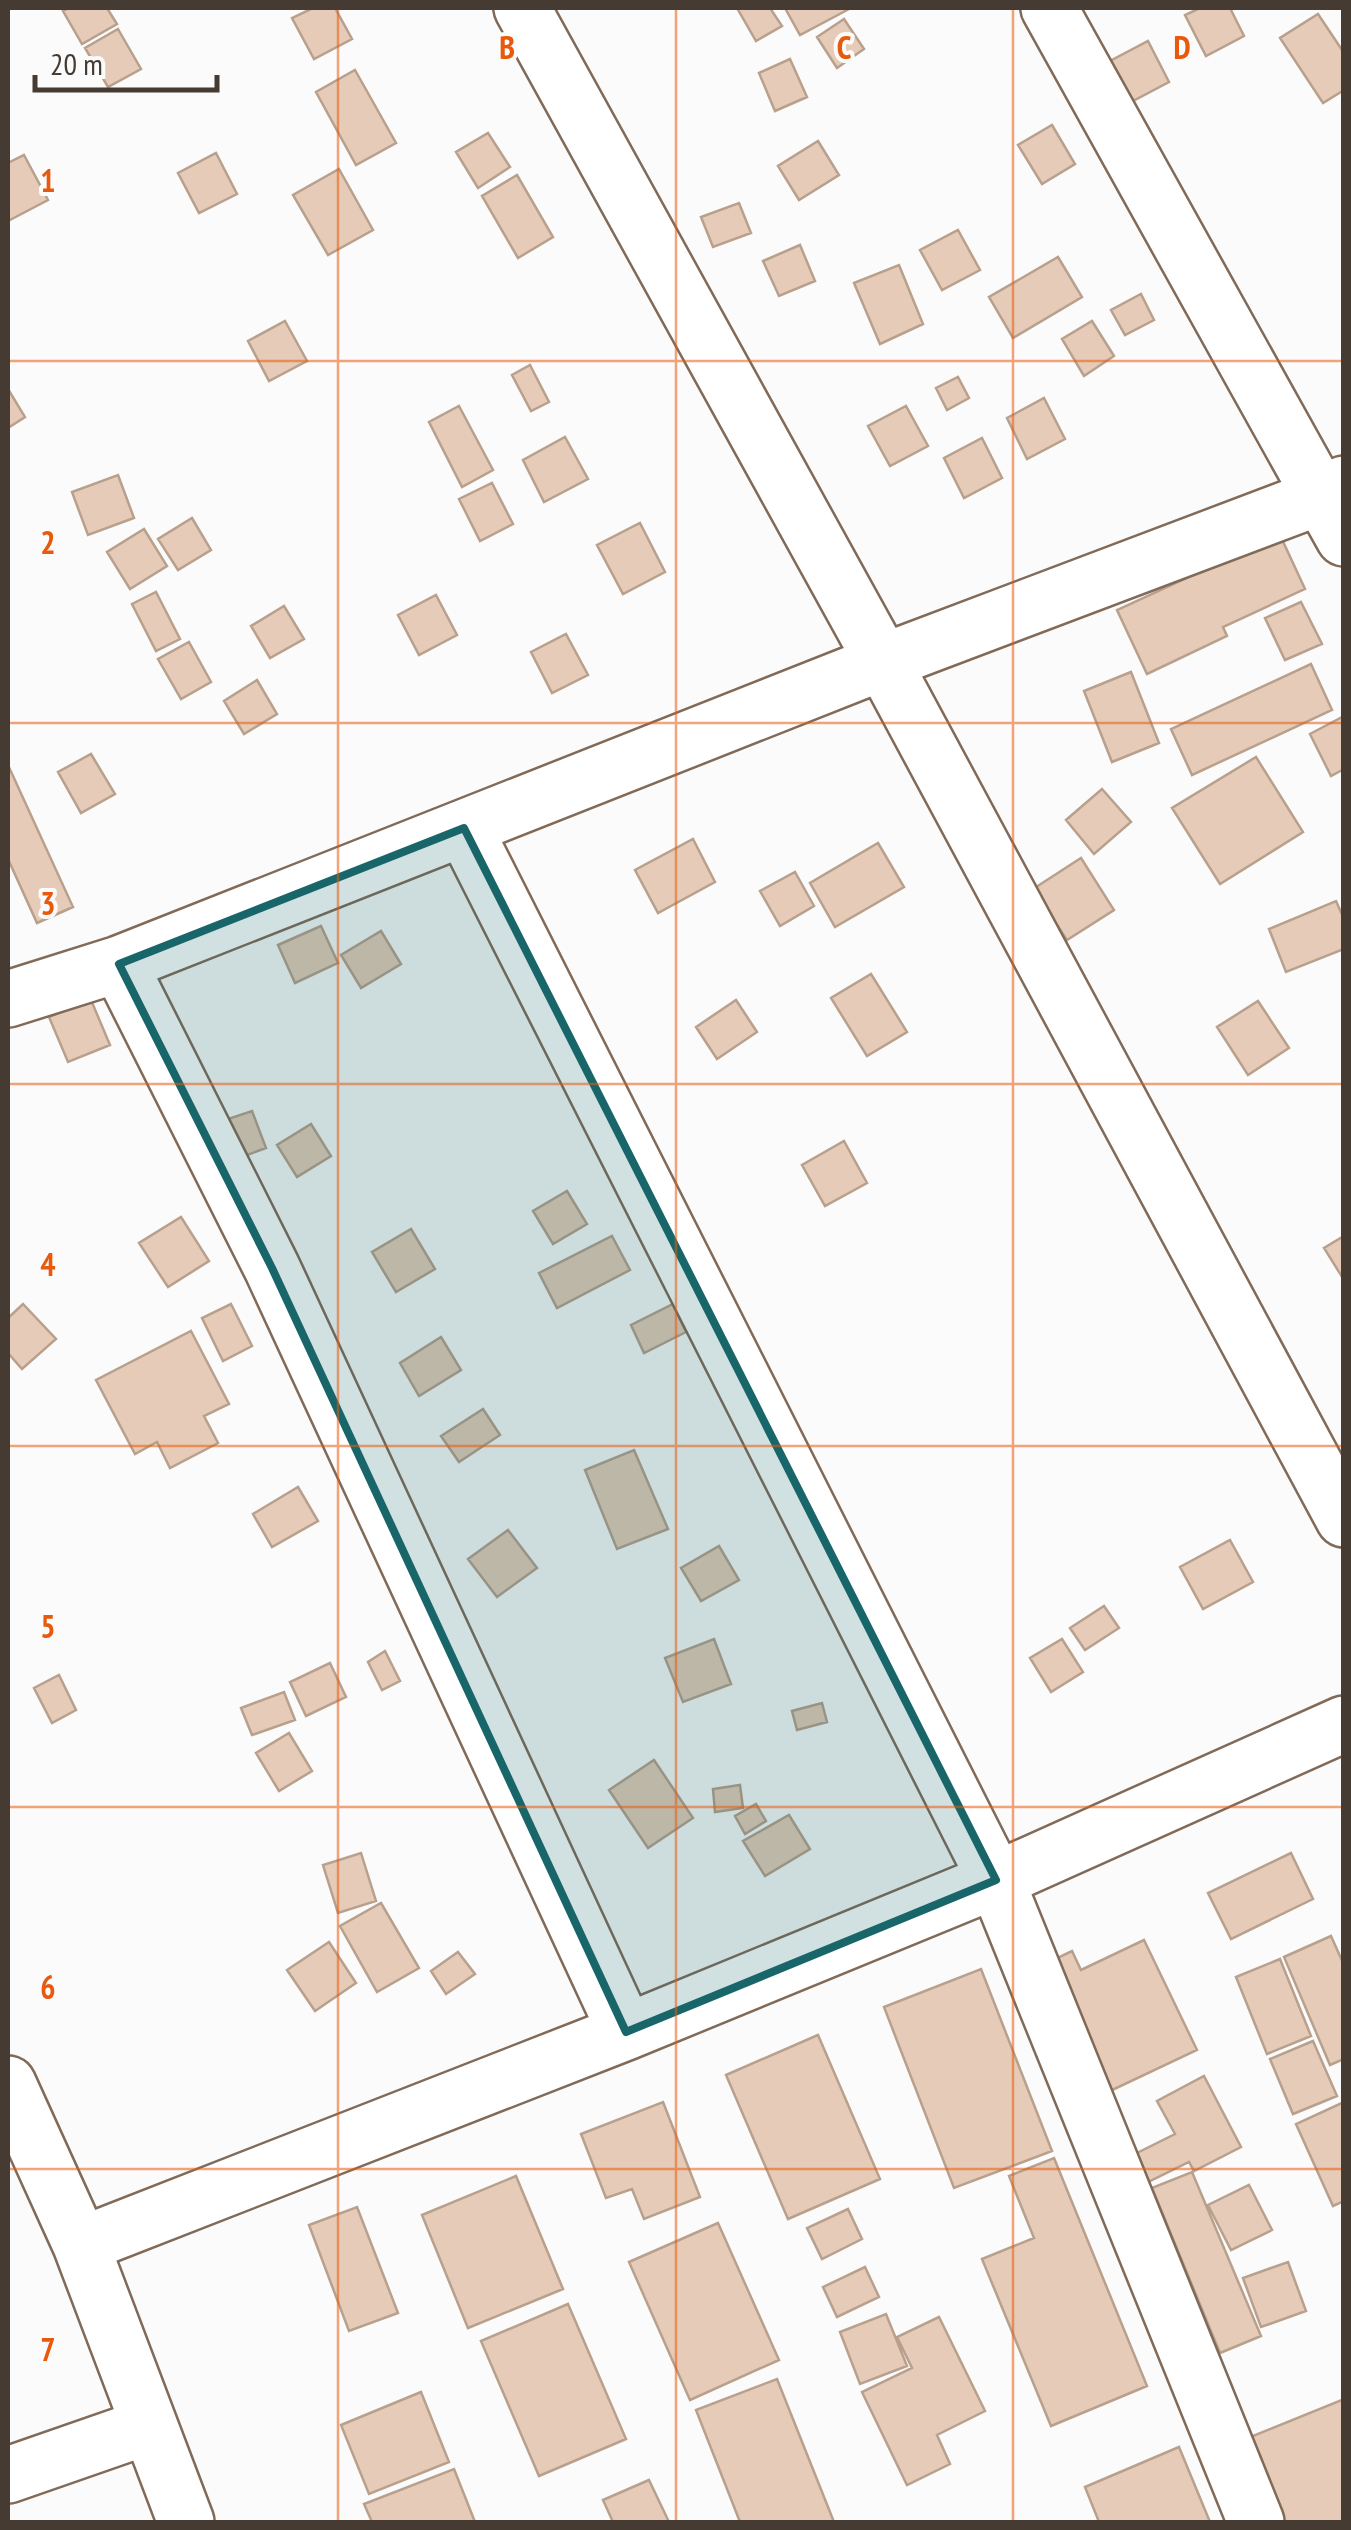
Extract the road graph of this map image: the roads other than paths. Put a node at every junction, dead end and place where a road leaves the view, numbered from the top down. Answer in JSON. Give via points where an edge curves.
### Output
{"nodes":[{"id":1,"x":522,"y":8,"type":"edge"},
{"id":2,"x":1049,"y":8,"type":"edge"},
{"id":3,"x":1336,"y":506,"type":"edge"},
{"id":4,"x":884,"y":662,"type":"junction"},
{"id":5,"x":464,"y":828,"type":"junction"},
{"id":6,"x":118,"y":964,"type":"junction"},
{"id":7,"x":8,"y":999,"type":"edge"},
{"id":8,"x":1344,"y":1519,"type":"edge"},
{"id":9,"x":1344,"y":1724,"type":"edge"},
{"id":10,"x":996,"y":1880,"type":"junction"},
{"id":11,"x":626,"y":2032,"type":"junction"},
{"id":12,"x":8,"y":2084,"type":"edge"},
{"id":13,"x":81,"y":2245,"type":"junction"},
{"id":14,"x":149,"y":2426,"type":"junction"},
{"id":15,"x":8,"y":2475,"type":"edge"},
{"id":16,"x":186,"y":2522,"type":"edge"},
{"id":17,"x":1256,"y":2522,"type":"edge"}],
"edges":[{"from":1,"to":4,"type":"street"},
{"from":2,"to":3,"type":"street"},
{"from":3,"to":4,"type":"street"},
{"from":4,"to":5,"type":"street"},
{"from":4,"to":8,"type":"street"},
{"from":5,"to":6,"type":"street"},
{"from":5,"to":10,"type":"street"},
{"from":6,"to":7,"type":"street"},
{"from":6,"to":11,"type":"street","via":[[272,1268]]},
{"from":9,"to":10,"type":"street"},
{"from":10,"to":11,"type":"street"},
{"from":10,"to":17,"type":"street"},
{"from":11,"to":13,"type":"street"},
{"from":12,"to":13,"type":"street"},
{"from":13,"to":14,"type":"street"},
{"from":14,"to":15,"type":"street"},
{"from":14,"to":16,"type":"street"}]}
